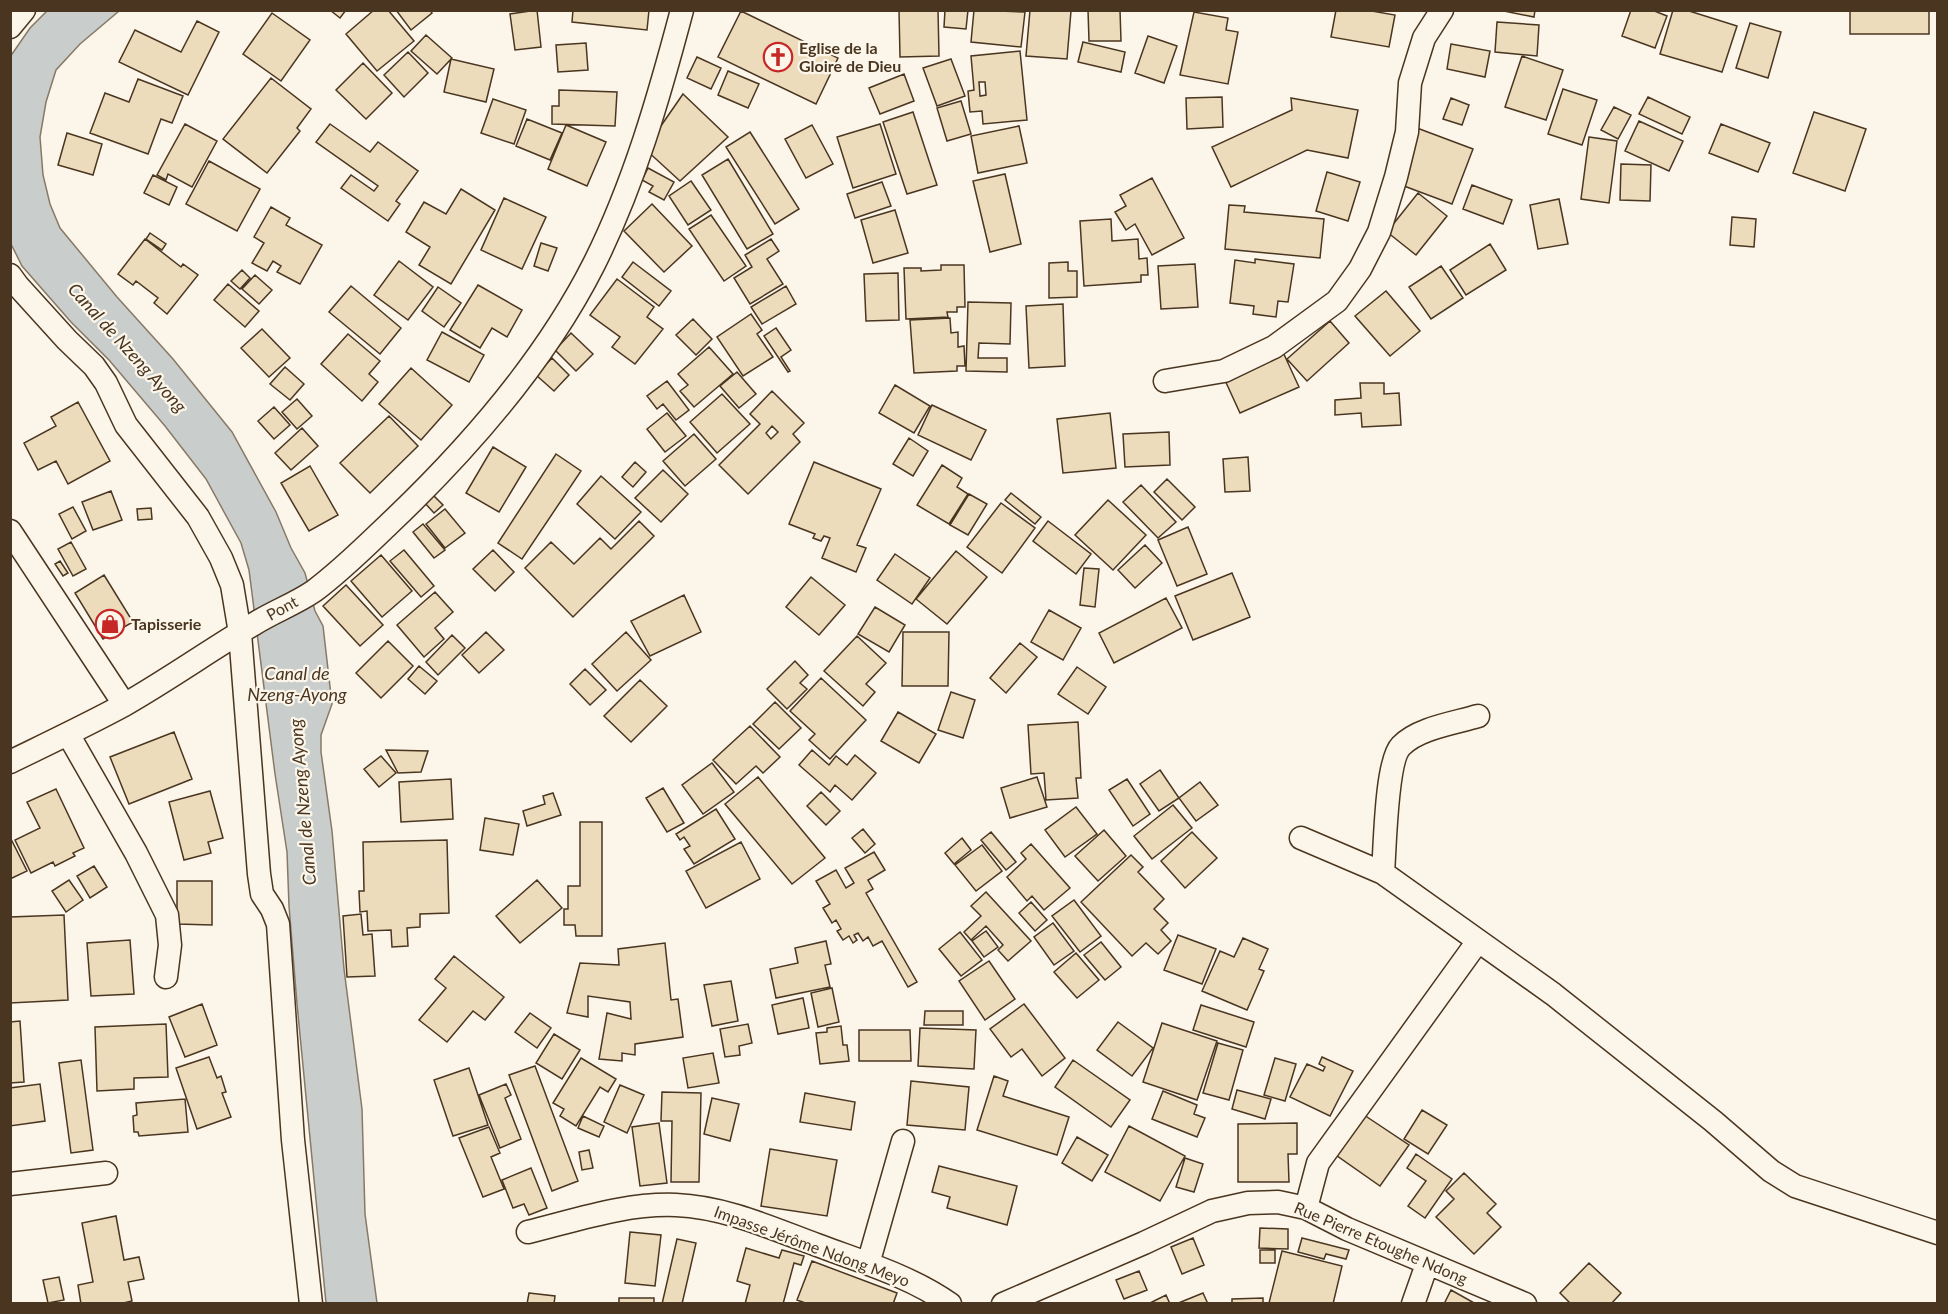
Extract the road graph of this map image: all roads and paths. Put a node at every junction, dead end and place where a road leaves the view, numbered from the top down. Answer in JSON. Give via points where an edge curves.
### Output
{"nodes":[{"id":1,"x":24,"y":10,"type":"edge"},
{"id":2,"x":682,"y":10,"type":"edge"},
{"id":3,"x":1442,"y":10,"type":"edge"},
{"id":4,"x":10,"y":27,"type":"edge"},
{"id":5,"x":10,"y":275,"type":"edge"},
{"id":6,"x":1165,"y":381,"type":"dead end"},
{"id":7,"x":10,"y":531,"type":"edge"},
{"id":8,"x":247,"y":629,"type":"junction"},
{"id":9,"x":124,"y":704,"type":"junction"},
{"id":10,"x":1478,"y":716,"type":"dead end"},
{"id":11,"x":68,"y":734,"type":"junction"},
{"id":12,"x":10,"y":762,"type":"edge"},
{"id":13,"x":1301,"y":838,"type":"dead end"},
{"id":14,"x":1383,"y":873,"type":"junction"},
{"id":15,"x":1479,"y":941,"type":"junction"},
{"id":16,"x":166,"y":977,"type":"dead end"},
{"id":17,"x":903,"y":1141,"type":"dead end"},
{"id":18,"x":106,"y":1173,"type":"dead end"},
{"id":19,"x":10,"y":1185,"type":"edge"},
{"id":20,"x":1306,"y":1208,"type":"junction"},
{"id":21,"x":528,"y":1232,"type":"dead end"},
{"id":22,"x":1938,"y":1233,"type":"edge"},
{"id":23,"x":868,"y":1264,"type":"junction"},
{"id":24,"x":1427,"y":1264,"type":"junction"},
{"id":25,"x":311,"y":1304,"type":"edge"},
{"id":26,"x":950,"y":1304,"type":"edge"},
{"id":27,"x":1003,"y":1304,"type":"edge"},
{"id":28,"x":1413,"y":1304,"type":"edge"},
{"id":29,"x":1525,"y":1304,"type":"edge"}],
"edges":[{"from":1,"to":4,"type":"street"},
{"from":2,"to":8,"type":"street","name":"Pont","via":[[640,156],[595,263],[570,309],[507,396],[447,468],[339,572]]},
{"from":3,"to":6,"type":"street","via":[[1424,38],[1410,83],[1407,132],[1379,232],[1360,269],[1337,301],[1274,347],[1224,371]]},
{"from":5,"to":8,"type":"street","via":[[94,366],[126,425],[198,517],[221,558]]},
{"from":7,"to":9,"type":"street"},
{"from":8,"to":9,"type":"street","name":"Pont"},
{"from":8,"to":25,"type":"street","via":[[259,874],[262,894],[278,924]]},
{"from":9,"to":11,"type":"street","name":"Pont"},
{"from":10,"to":14,"type":"street","via":[[1425,731],[1400,746],[1392,765]]},
{"from":11,"to":12,"type":"street","name":"Pont"},
{"from":11,"to":16,"type":"street","via":[[164,907],[170,945]]},
{"from":13,"to":14,"type":"street"},
{"from":14,"to":15,"type":"street"},
{"from":15,"to":20,"type":"street","via":[[1318,1163]]},
{"from":15,"to":22,"type":"street","via":[[1553,994],[1779,1176],[1825,1197]]},
{"from":17,"to":23,"type":"street"},
{"from":18,"to":19,"type":"street"},
{"from":20,"to":24,"type":"street","name":"Rue Pierre Etoughe Ndong"},
{"from":20,"to":27,"type":"street","name":"Rue Pierre Etoughe Ndong","via":[[1278,1202],[1248,1203],[1212,1211]]},
{"from":21,"to":23,"type":"street","name":"Impasse Jérôme Ndong Meyo","via":[[623,1208],[710,1208]]},
{"from":23,"to":26,"type":"street","name":"Impasse Jérôme Ndong Meyo","via":[[927,1288]]},
{"from":24,"to":28,"type":"street"},
{"from":24,"to":29,"type":"street","name":"Rue Pierre Etoughe Ndong"}]}
